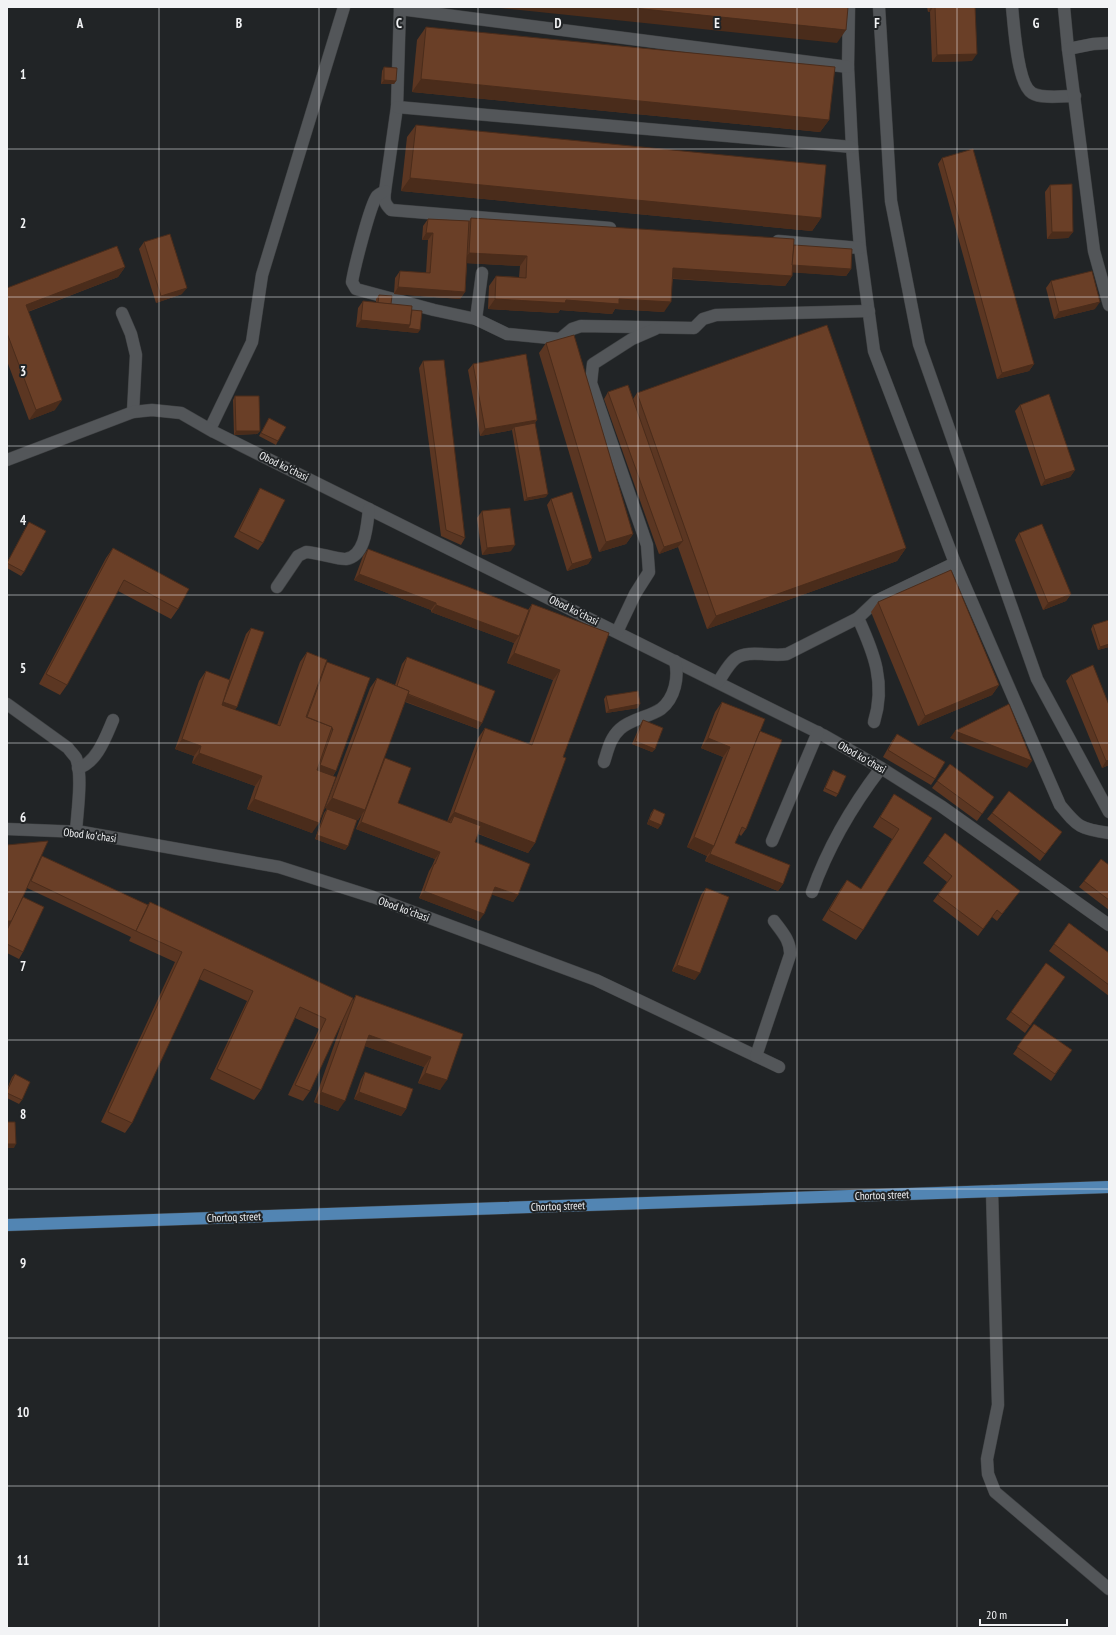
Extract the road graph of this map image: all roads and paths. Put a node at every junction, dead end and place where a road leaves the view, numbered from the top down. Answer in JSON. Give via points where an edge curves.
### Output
{"nodes":[{"id":1,"x":344,"y":7,"type":"edge"},
{"id":2,"x":849,"y":7,"type":"edge"},
{"id":3,"x":879,"y":7,"type":"edge"},
{"id":4,"x":1012,"y":7,"type":"edge"},
{"id":5,"x":1064,"y":7,"type":"edge"},
{"id":6,"x":400,"y":8,"type":"edge"},
{"id":7,"x":1109,"y":43,"type":"edge"},
{"id":8,"x":1068,"y":49,"type":"junction"},
{"id":9,"x":848,"y":67,"type":"junction"},
{"id":10,"x":1075,"y":96,"type":"junction"},
{"id":11,"x":397,"y":107,"type":"junction"},
{"id":12,"x":852,"y":147,"type":"junction"},
{"id":13,"x":385,"y":191,"type":"junction"},
{"id":14,"x":622,"y":229,"type":"edge"},
{"id":15,"x":765,"y":240,"type":"edge"},
{"id":16,"x":860,"y":248,"type":"junction"},
{"id":17,"x":482,"y":273,"type":"edge"},
{"id":18,"x":1105,"y":273,"type":"edge"},
{"id":19,"x":1109,"y":305,"type":"edge"},
{"id":20,"x":869,"y":311,"type":"junction"},
{"id":21,"x":122,"y":313,"type":"dead end"},
{"id":22,"x":476,"y":319,"type":"junction"},
{"id":23,"x":658,"y":327,"type":"junction"},
{"id":24,"x":133,"y":412,"type":"junction"},
{"id":25,"x":210,"y":430,"type":"junction"},
{"id":26,"x":7,"y":460,"type":"edge"},
{"id":27,"x":369,"y":509,"type":"junction"},
{"id":28,"x":955,"y":563,"type":"junction"},
{"id":29,"x":277,"y":587,"type":"dead end"},
{"id":30,"x":858,"y":618,"type":"junction"},
{"id":31,"x":617,"y":632,"type":"junction"},
{"id":32,"x":675,"y":661,"type":"junction"},
{"id":33,"x":718,"y":682,"type":"junction"},
{"id":34,"x":7,"y":704,"type":"edge"},
{"id":35,"x":113,"y":720,"type":"dead end"},
{"id":36,"x":874,"y":722,"type":"dead end"},
{"id":37,"x":818,"y":732,"type":"junction"},
{"id":38,"x":604,"y":762,"type":"dead end"},
{"id":39,"x":78,"y":768,"type":"junction"},
{"id":40,"x":881,"y":768,"type":"junction"},
{"id":41,"x":1109,"y":812,"type":"edge"},
{"id":42,"x":7,"y":829,"type":"edge"},
{"id":43,"x":76,"y":832,"type":"junction"},
{"id":44,"x":1109,"y":833,"type":"edge"},
{"id":45,"x":772,"y":841,"type":"dead end"},
{"id":46,"x":812,"y":892,"type":"dead end"},
{"id":47,"x":774,"y":921,"type":"dead end"},
{"id":48,"x":1109,"y":925,"type":"edge"},
{"id":49,"x":756,"y":1056,"type":"junction"},
{"id":50,"x":779,"y":1067,"type":"dead end"},
{"id":51,"x":1109,"y":1187,"type":"edge"},
{"id":52,"x":992,"y":1191,"type":"junction"},
{"id":53,"x":7,"y":1225,"type":"edge"},
{"id":54,"x":1109,"y":1589,"type":"edge"}],
"edges":[{"from":1,"to":25,"type":"street","via":[[262,275],[252,342]]},
{"from":2,"to":9,"type":"street"},
{"from":3,"to":41,"type":"street","via":[[891,201],[919,344],[1037,679]]},
{"from":4,"to":10,"type":"street","via":[[1024,84],[1032,93],[1041,96]]},
{"from":5,"to":8,"type":"street"},
{"from":6,"to":9,"type":"street"},
{"from":6,"to":11,"type":"street"},
{"from":7,"to":8,"type":"street"},
{"from":8,"to":10,"type":"street"},
{"from":9,"to":12,"type":"street"},
{"from":10,"to":18,"type":"street","via":[[1094,251]]},
{"from":11,"to":12,"type":"street"},
{"from":11,"to":13,"type":"street"},
{"from":12,"to":16,"type":"street"},
{"from":13,"to":14,"type":"street","via":[[384,201],[391,210]]},
{"from":13,"to":22,"type":"street","via":[[377,196],[362,244],[352,282],[356,288]]},
{"from":15,"to":16,"type":"street"},
{"from":16,"to":20,"type":"street"},
{"from":17,"to":22,"type":"street"},
{"from":18,"to":19,"type":"street"},
{"from":20,"to":23,"type":"street","via":[[716,315],[703,319],[694,328]]},
{"from":20,"to":28,"type":"street","via":[[874,351]]},
{"from":21,"to":24,"type":"street","via":[[136,355]]},
{"from":22,"to":23,"type":"street","via":[[507,334],[560,339],[580,326]]},
{"from":23,"to":31,"type":"street","via":[[632,339],[593,364],[591,383],[647,545],[649,572]]},
{"from":24,"to":25,"type":"street","name":"Obod koʻchasi","via":[[152,410],[181,413]]},
{"from":24,"to":26,"type":"street","name":"Obod koʻchasi"},
{"from":25,"to":27,"type":"street","name":"Obod koʻchasi"},
{"from":27,"to":29,"type":"street","via":[[364,544],[357,553],[346,559],[306,552],[298,556]]},
{"from":27,"to":31,"type":"street","name":"Obod koʻchasi"},
{"from":28,"to":30,"type":"street","via":[[876,601]]},
{"from":28,"to":44,"type":"street","via":[[1060,805],[1074,822],[1087,830]]},
{"from":30,"to":33,"type":"street","via":[[787,654],[742,654],[734,660]]},
{"from":30,"to":36,"type":"street","via":[[869,643],[879,681],[878,707]]},
{"from":31,"to":32,"type":"street","name":"Obod koʻchasi"},
{"from":32,"to":33,"type":"street","name":"Obod koʻchasi"},
{"from":32,"to":38,"type":"street","via":[[677,682],[671,696],[662,708],[620,728],[611,739]]},
{"from":33,"to":37,"type":"street","name":"Obod koʻchasi"},
{"from":34,"to":39,"type":"street","via":[[68,748],[76,758]]},
{"from":35,"to":39,"type":"street","via":[[94,756],[87,764]]},
{"from":37,"to":40,"type":"street","name":"Obod koʻchasi"},
{"from":37,"to":45,"type":"street"},
{"from":39,"to":43,"type":"street"},
{"from":40,"to":46,"type":"street","via":[[836,836]]},
{"from":40,"to":48,"type":"street","name":"Obod koʻchasi","via":[[941,806]]},
{"from":42,"to":43,"type":"street","name":"Obod koʻchasi"},
{"from":43,"to":49,"type":"street","name":"Obod koʻchasi","via":[[279,867],[373,897],[596,980]]},
{"from":47,"to":49,"type":"street","via":[[788,940],[791,947],[790,955]]},
{"from":49,"to":50,"type":"street","name":"Obod koʻchasi"},
{"from":51,"to":52,"type":"main road","name":"Chortoq street"},
{"from":52,"to":53,"type":"main road","name":"Chortoq street"},
{"from":52,"to":54,"type":"street","via":[[998,1405],[987,1458],[988,1474],[995,1492]]}]}
